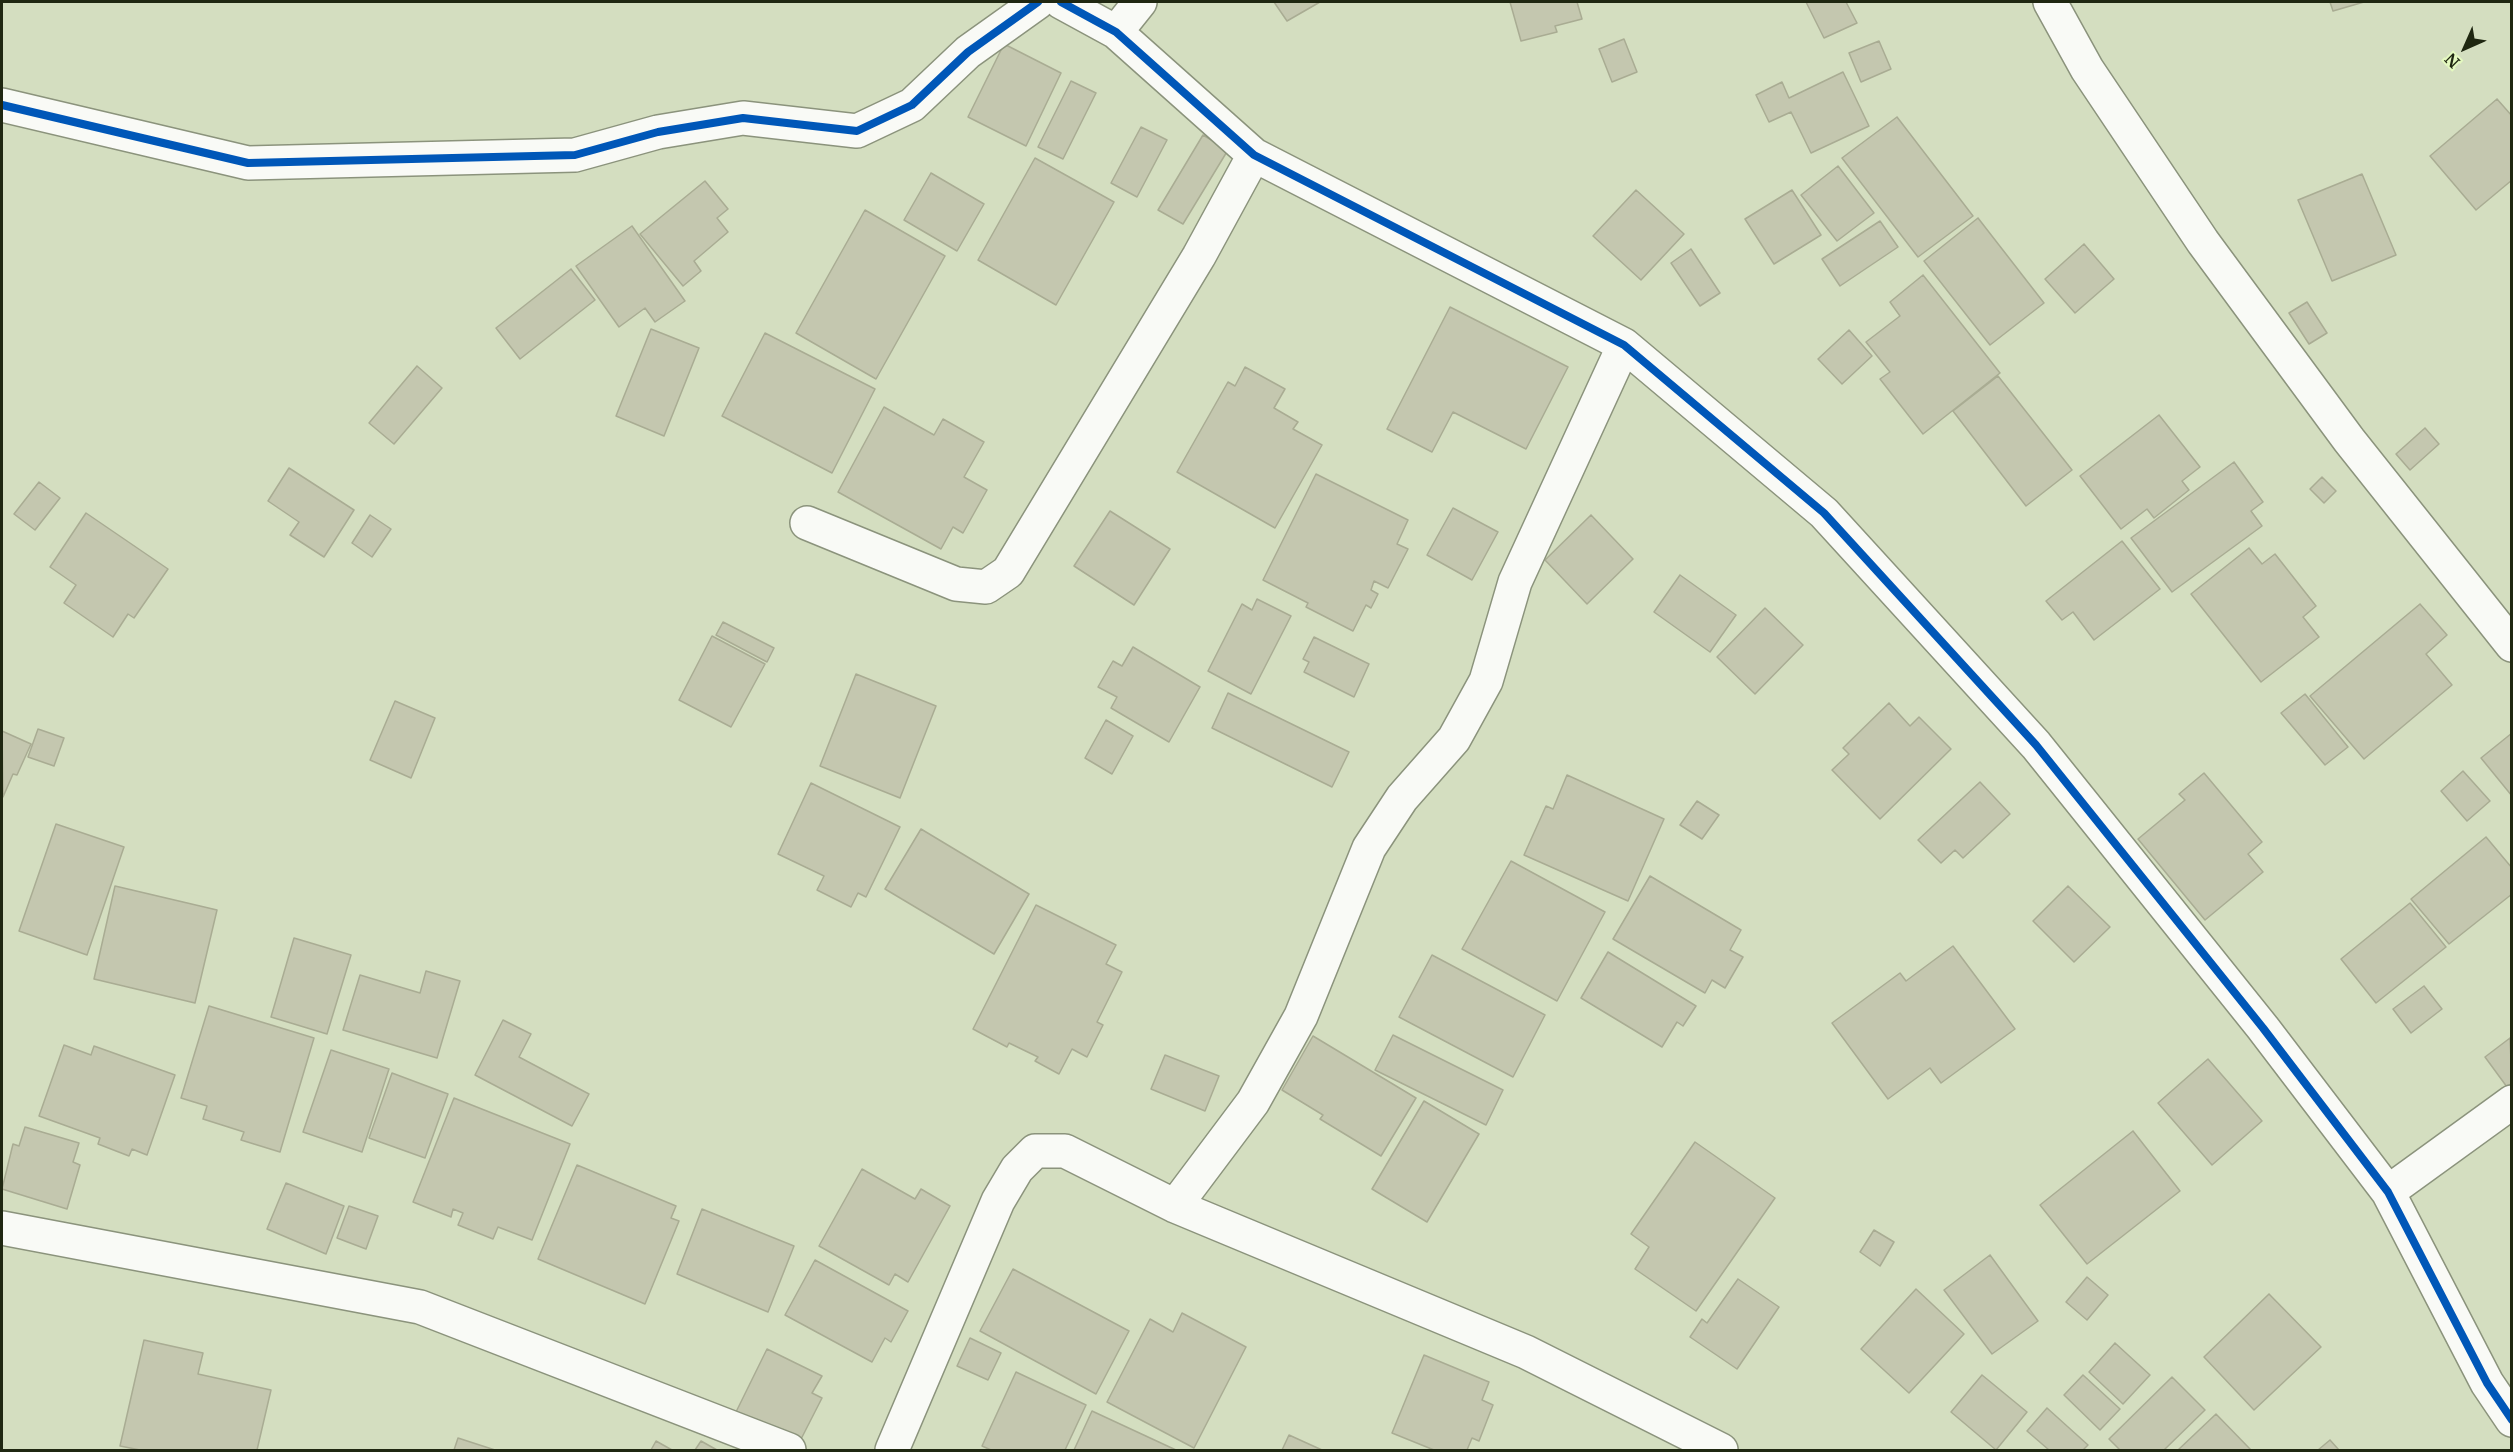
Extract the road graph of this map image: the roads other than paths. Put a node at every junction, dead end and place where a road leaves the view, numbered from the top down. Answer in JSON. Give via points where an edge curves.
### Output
{"nodes":[{"id":1,"x":1038,"y":2,"type":"edge"},
{"id":2,"x":1060,"y":2,"type":"edge"},
{"id":3,"x":1140,"y":2,"type":"edge"},
{"id":4,"x":2050,"y":2,"type":"edge"},
{"id":5,"x":1116,"y":32,"type":"junction"},
{"id":6,"x":2,"y":105,"type":"edge"},
{"id":7,"x":1254,"y":156,"type":"junction"},
{"id":8,"x":1624,"y":345,"type":"junction"},
{"id":9,"x":807,"y":524,"type":"dead end"},
{"id":10,"x":2511,"y":645,"type":"edge"},
{"id":11,"x":2511,"y":1102,"type":"edge"},
{"id":12,"x":2388,"y":1192,"type":"junction"},
{"id":13,"x":1175,"y":1206,"type":"junction"},
{"id":14,"x":2,"y":1228,"type":"edge"},
{"id":15,"x":2511,"y":1420,"type":"edge"},
{"id":16,"x":789,"y":1450,"type":"edge"},
{"id":17,"x":892,"y":1450,"type":"edge"},
{"id":18,"x":1721,"y":1450,"type":"edge"}],
"edges":[{"from":1,"to":6,"type":"street","via":[[968,52],[912,105],[857,131],[743,118],[658,132],[574,155],[248,163]]},
{"from":2,"to":5,"type":"street"},
{"from":3,"to":5,"type":"street"},
{"from":4,"to":10,"type":"street","via":[[2087,69],[2204,242],[2349,440]]},
{"from":5,"to":7,"type":"street"},
{"from":7,"to":8,"type":"street"},
{"from":7,"to":9,"type":"street","via":[[1199,256],[1008,572],[986,587],[956,584]]},
{"from":8,"to":12,"type":"street","via":[[1824,513],[2036,745],[2263,1028]]},
{"from":8,"to":13,"type":"street","via":[[1515,582],[1486,681],[1454,739],[1402,798],[1369,848],[1301,1016],[1253,1102]]},
{"from":11,"to":12,"type":"street"},
{"from":12,"to":15,"type":"street","via":[[2487,1383]]},
{"from":13,"to":17,"type":"street","via":[[1065,1150],[1035,1150],[1017,1169],[998,1201]]},
{"from":13,"to":18,"type":"street","via":[[1526,1353]]},
{"from":14,"to":16,"type":"street","via":[[420,1307]]}]}
